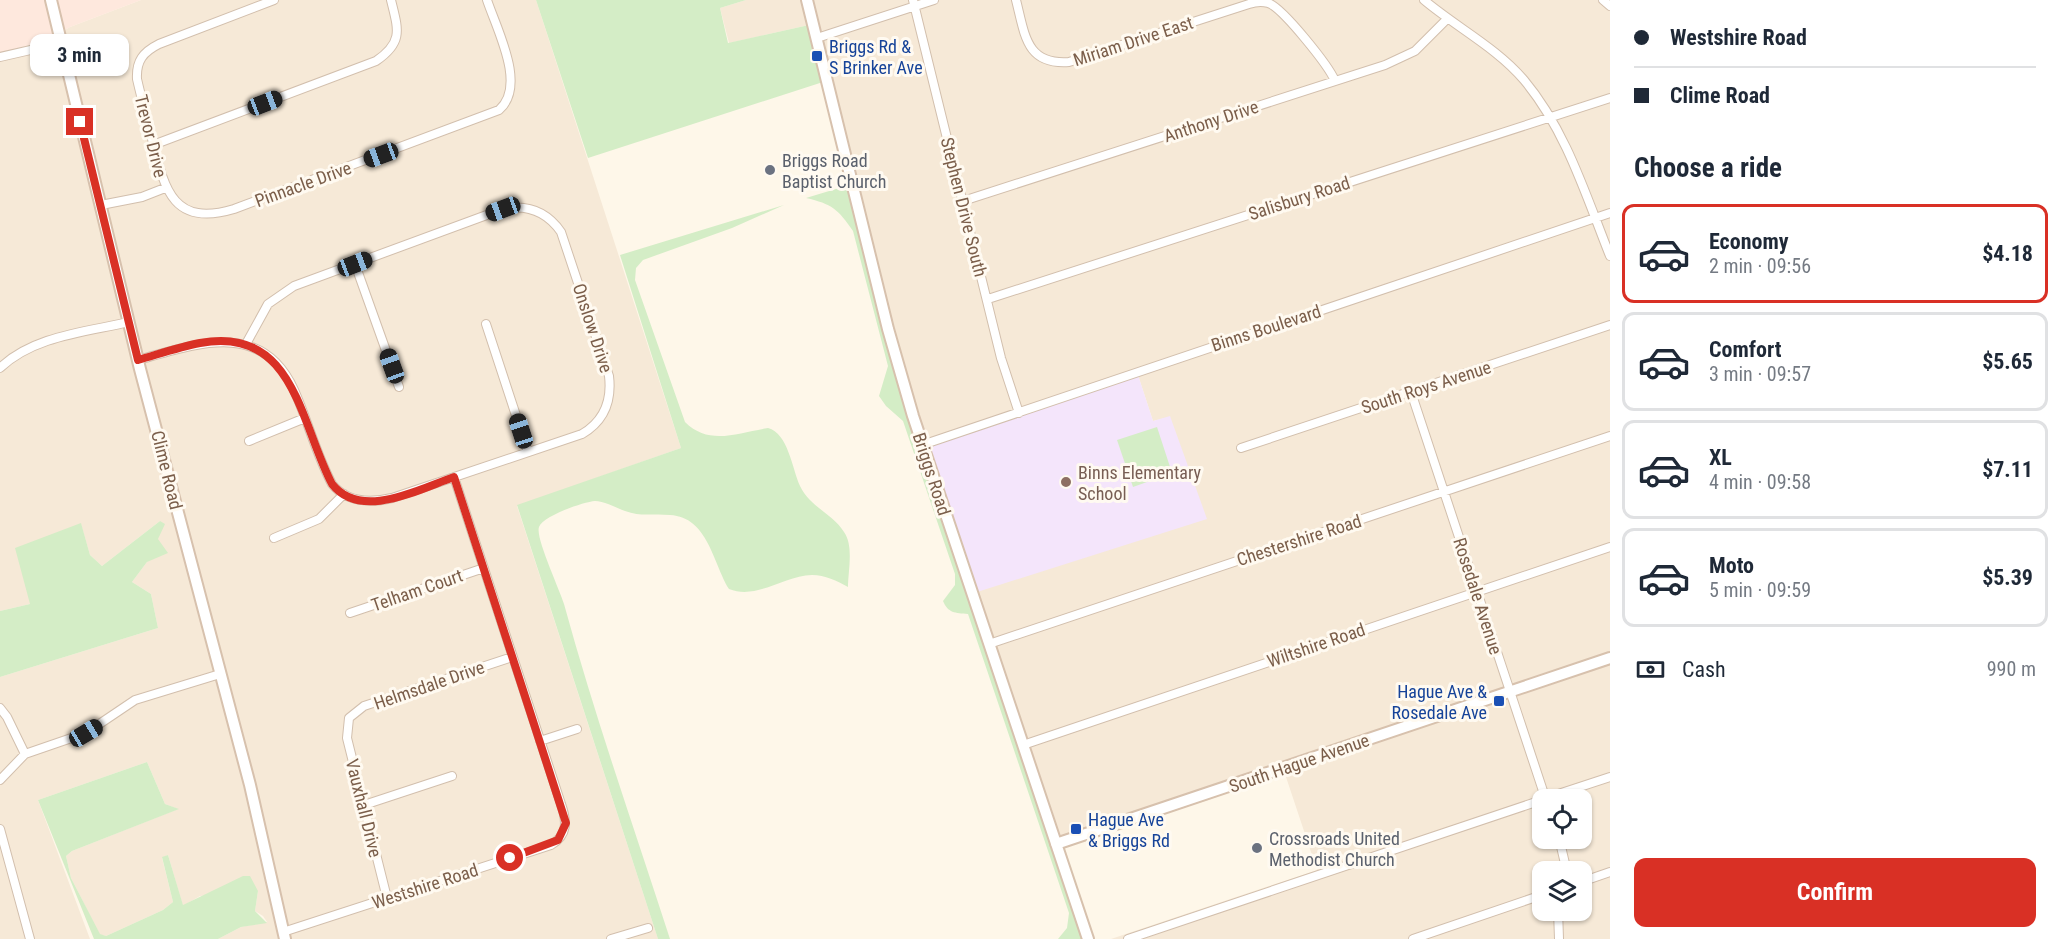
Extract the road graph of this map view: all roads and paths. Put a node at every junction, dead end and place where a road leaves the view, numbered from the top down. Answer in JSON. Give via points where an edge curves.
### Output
{"nodes":[{"id":1,"x":51,"y":0,"type":"edge"},
{"id":2,"x":274,"y":0,"type":"edge"},
{"id":3,"x":391,"y":0,"type":"edge"},
{"id":4,"x":487,"y":0,"type":"edge"},
{"id":5,"x":807,"y":0,"type":"edge"},
{"id":6,"x":934,"y":0,"type":"edge"},
{"id":7,"x":1016,"y":0,"type":"edge"},
{"id":8,"x":1424,"y":0,"type":"edge"},
{"id":9,"x":1603,"y":0,"type":"edge"},
{"id":10,"x":914,"y":3,"type":"edge"},
{"id":11,"x":1610,"y":6,"type":"edge"},
{"id":12,"x":1447,"y":19,"type":"junction"},
{"id":13,"x":817,"y":38,"type":"junction"},
{"id":14,"x":61,"y":43,"type":"junction"},
{"id":15,"x":0,"y":57,"type":"edge"},
{"id":16,"x":1335,"y":81,"type":"junction"},
{"id":17,"x":1610,"y":98,"type":"edge"},
{"id":18,"x":1550,"y":117,"type":"junction"},
{"id":19,"x":153,"y":145,"type":"junction"},
{"id":20,"x":165,"y":188,"type":"junction"},
{"id":21,"x":963,"y":201,"type":"junction"},
{"id":22,"x":101,"y":205,"type":"junction"},
{"id":23,"x":1610,"y":213,"type":"edge"},
{"id":24,"x":1594,"y":219,"type":"junction"},
{"id":25,"x":1610,"y":256,"type":"edge"},
{"id":26,"x":355,"y":264,"type":"junction"},
{"id":27,"x":988,"y":299,"type":"junction"},
{"id":28,"x":129,"y":322,"type":"junction"},
{"id":29,"x":486,"y":324,"type":"dead end"},
{"id":30,"x":1610,"y":325,"type":"edge"},
{"id":31,"x":246,"y":344,"type":"junction"},
{"id":32,"x":138,"y":360,"type":"junction"},
{"id":33,"x":0,"y":368,"type":"edge"},
{"id":34,"x":399,"y":387,"type":"dead end"},
{"id":35,"x":1411,"y":392,"type":"junction"},
{"id":36,"x":1019,"y":413,"type":"junction"},
{"id":37,"x":305,"y":418,"type":"junction"},
{"id":38,"x":1610,"y":436,"type":"edge"},
{"id":39,"x":249,"y":441,"type":"dead end"},
{"id":40,"x":922,"y":445,"type":"junction"},
{"id":41,"x":1241,"y":448,"type":"dead end"},
{"id":42,"x":528,"y":453,"type":"junction"},
{"id":43,"x":454,"y":477,"type":"junction"},
{"id":44,"x":1444,"y":492,"type":"junction"},
{"id":45,"x":344,"y":494,"type":"junction"},
{"id":46,"x":274,"y":538,"type":"dead end"},
{"id":47,"x":1610,"y":547,"type":"edge"},
{"id":48,"x":484,"y":568,"type":"junction"},
{"id":49,"x":1477,"y":592,"type":"junction"},
{"id":50,"x":350,"y":612,"type":"dead end"},
{"id":51,"x":989,"y":644,"type":"junction"},
{"id":52,"x":512,"y":657,"type":"junction"},
{"id":53,"x":1610,"y":658,"type":"edge"},
{"id":54,"x":220,"y":674,"type":"junction"},
{"id":55,"x":1510,"y":692,"type":"junction"},
{"id":56,"x":0,"y":708,"type":"edge"},
{"id":57,"x":349,"y":718,"type":"joint"},
{"id":58,"x":577,"y":729,"type":"dead end"},
{"id":59,"x":540,"y":741,"type":"junction"},
{"id":60,"x":1023,"y":745,"type":"junction"},
{"id":61,"x":25,"y":754,"type":"junction"},
{"id":62,"x":452,"y":776,"type":"dead end"},
{"id":63,"x":1610,"y":777,"type":"edge"},
{"id":64,"x":0,"y":780,"type":"edge"},
{"id":65,"x":1541,"y":789,"type":"edge"},
{"id":66,"x":1574,"y":789,"type":"edge"},
{"id":67,"x":1532,"y":803,"type":"edge"},
{"id":68,"x":364,"y":805,"type":"junction"},
{"id":69,"x":0,"y":829,"type":"edge"},
{"id":70,"x":1056,"y":844,"type":"junction"},
{"id":71,"x":1610,"y":872,"type":"edge"},
{"id":72,"x":1592,"y":878,"type":"edge"},
{"id":73,"x":387,"y":898,"type":"junction"},
{"id":74,"x":1532,"y":898,"type":"edge"},
{"id":75,"x":1558,"y":921,"type":"edge"},
{"id":76,"x":648,"y":928,"type":"dead end"},
{"id":77,"x":284,"y":935,"type":"edge"},
{"id":78,"x":30,"y":939,"type":"edge"},
{"id":79,"x":611,"y":939,"type":"edge"},
{"id":80,"x":1088,"y":939,"type":"edge"},
{"id":81,"x":1128,"y":939,"type":"edge"},
{"id":82,"x":1413,"y":939,"type":"edge"},
{"id":83,"x":1559,"y":939,"type":"edge"}],
"edges":[{"from":1,"to":14,"type":"street","name":"Clime Road"},
{"from":2,"to":19,"type":"street","name":"Trevor Drive","via":[[148,49],[140,58],[136,68],[138,84]]},
{"from":3,"to":19,"type":"street","via":[[397,34],[388,53],[376,61]]},
{"from":4,"to":20,"type":"street","name":"Pinnacle Drive","via":[[512,83],[507,103],[499,110],[218,214],[190,210]]},
{"from":5,"to":13,"type":"street","name":"Briggs Road"},
{"from":6,"to":10,"type":"street"},
{"from":7,"to":16,"type":"street","name":"Miriam Drive East","via":[[1031,48],[1039,58],[1052,63],[1070,62],[1249,3],[1268,3],[1280,11],[1330,68]]},
{"from":8,"to":12,"type":"street"},
{"from":9,"to":11,"type":"street"},
{"from":10,"to":13,"type":"street"},
{"from":10,"to":21,"type":"street","name":"Stephen Drive South"},
{"from":12,"to":16,"type":"street","name":"Anthony Drive","via":[[1416,51]]},
{"from":12,"to":18,"type":"street","via":[[1524,79]]},
{"from":13,"to":40,"type":"street","name":"Briggs Road","via":[[895,356]]},
{"from":14,"to":15,"type":"street"},
{"from":14,"to":22,"type":"street","name":"Clime Road"},
{"from":16,"to":21,"type":"street","name":"Anthony Drive"},
{"from":17,"to":18,"type":"street","name":"Salisbury Road"},
{"from":18,"to":24,"type":"street"},
{"from":18,"to":27,"type":"street","name":"Salisbury Road"},
{"from":19,"to":20,"type":"street","name":"Trevor Drive"},
{"from":20,"to":22,"type":"street"},
{"from":21,"to":27,"type":"street","name":"Stephen Drive South"},
{"from":22,"to":28,"type":"street","name":"Clime Road"},
{"from":23,"to":24,"type":"street","name":"Binns Boulevard"},
{"from":24,"to":25,"type":"street"},
{"from":24,"to":36,"type":"street","name":"Binns Boulevard"},
{"from":26,"to":31,"type":"street","via":[[294,286],[268,304]]},
{"from":26,"to":34,"type":"street"},
{"from":26,"to":42,"type":"street","name":"Onslow Drive","via":[[503,209],[523,207],[550,219],[565,241],[609,376],[610,390],[603,415],[588,430]]},
{"from":27,"to":36,"type":"street","name":"Stephen Drive South"},
{"from":28,"to":32,"type":"street","name":"Clime Road"},
{"from":28,"to":33,"type":"street","via":[[41,343],[18,353]]},
{"from":29,"to":42,"type":"street"},
{"from":30,"to":35,"type":"street","name":"South Roys Avenue"},
{"from":31,"to":32,"type":"street","via":[[201,343]]},
{"from":31,"to":37,"type":"street","via":[[285,373]]},
{"from":32,"to":54,"type":"street","name":"Clime Road"},
{"from":35,"to":41,"type":"street","name":"South Roys Avenue"},
{"from":35,"to":44,"type":"street","name":"Rosedale Avenue"},
{"from":36,"to":40,"type":"street","name":"Binns Boulevard"},
{"from":37,"to":39,"type":"street"},
{"from":37,"to":45,"type":"street","via":[[329,478]]},
{"from":38,"to":44,"type":"street","name":"Chestershire Road"},
{"from":40,"to":51,"type":"street","name":"Briggs Road"},
{"from":42,"to":43,"type":"street","name":"Onslow Drive"},
{"from":43,"to":45,"type":"street","name":"Onslow Drive","via":[[374,502]]},
{"from":43,"to":48,"type":"street"},
{"from":44,"to":49,"type":"street","name":"Rosedale Avenue"},
{"from":44,"to":51,"type":"street","name":"Chestershire Road"},
{"from":45,"to":46,"type":"street","via":[[318,519]]},
{"from":47,"to":49,"type":"street","name":"Wiltshire Road"},
{"from":48,"to":50,"type":"street","name":"Telham Court"},
{"from":48,"to":52,"type":"street"},
{"from":49,"to":55,"type":"street","name":"Rosedale Avenue"},
{"from":49,"to":60,"type":"street","name":"Wiltshire Road"},
{"from":51,"to":60,"type":"street","name":"Briggs Road"},
{"from":52,"to":57,"type":"street","name":"Helmsdale Drive","via":[[364,706]]},
{"from":52,"to":59,"type":"street"},
{"from":53,"to":55,"type":"street","name":"South Hague Avenue"},
{"from":54,"to":61,"type":"street","via":[[141,697],[86,733]]},
{"from":54,"to":77,"type":"street","name":"Clime Road"},
{"from":55,"to":65,"type":"street","name":"Rosedale Avenue"},
{"from":55,"to":70,"type":"street","name":"South Hague Avenue"},
{"from":56,"to":61,"type":"street"},
{"from":57,"to":68,"type":"street","name":"Vauxhall Drive","via":[[347,738]]},
{"from":58,"to":59,"type":"street"},
{"from":59,"to":73,"type":"street","name":"Westshire Road","via":[[564,812],[563,834],[551,845]]},
{"from":60,"to":70,"type":"street","name":"Briggs Road"},
{"from":61,"to":64,"type":"street"},
{"from":62,"to":68,"type":"street"},
{"from":63,"to":66,"type":"street"},
{"from":67,"to":81,"type":"street"},
{"from":68,"to":73,"type":"street","name":"Vauxhall Drive"},
{"from":69,"to":78,"type":"street"},
{"from":70,"to":80,"type":"street","name":"Briggs Road"},
{"from":71,"to":72,"type":"street"},
{"from":73,"to":77,"type":"street","name":"Westshire Road"},
{"from":74,"to":82,"type":"street"},
{"from":75,"to":83,"type":"street"},
{"from":76,"to":79,"type":"street"}]}
